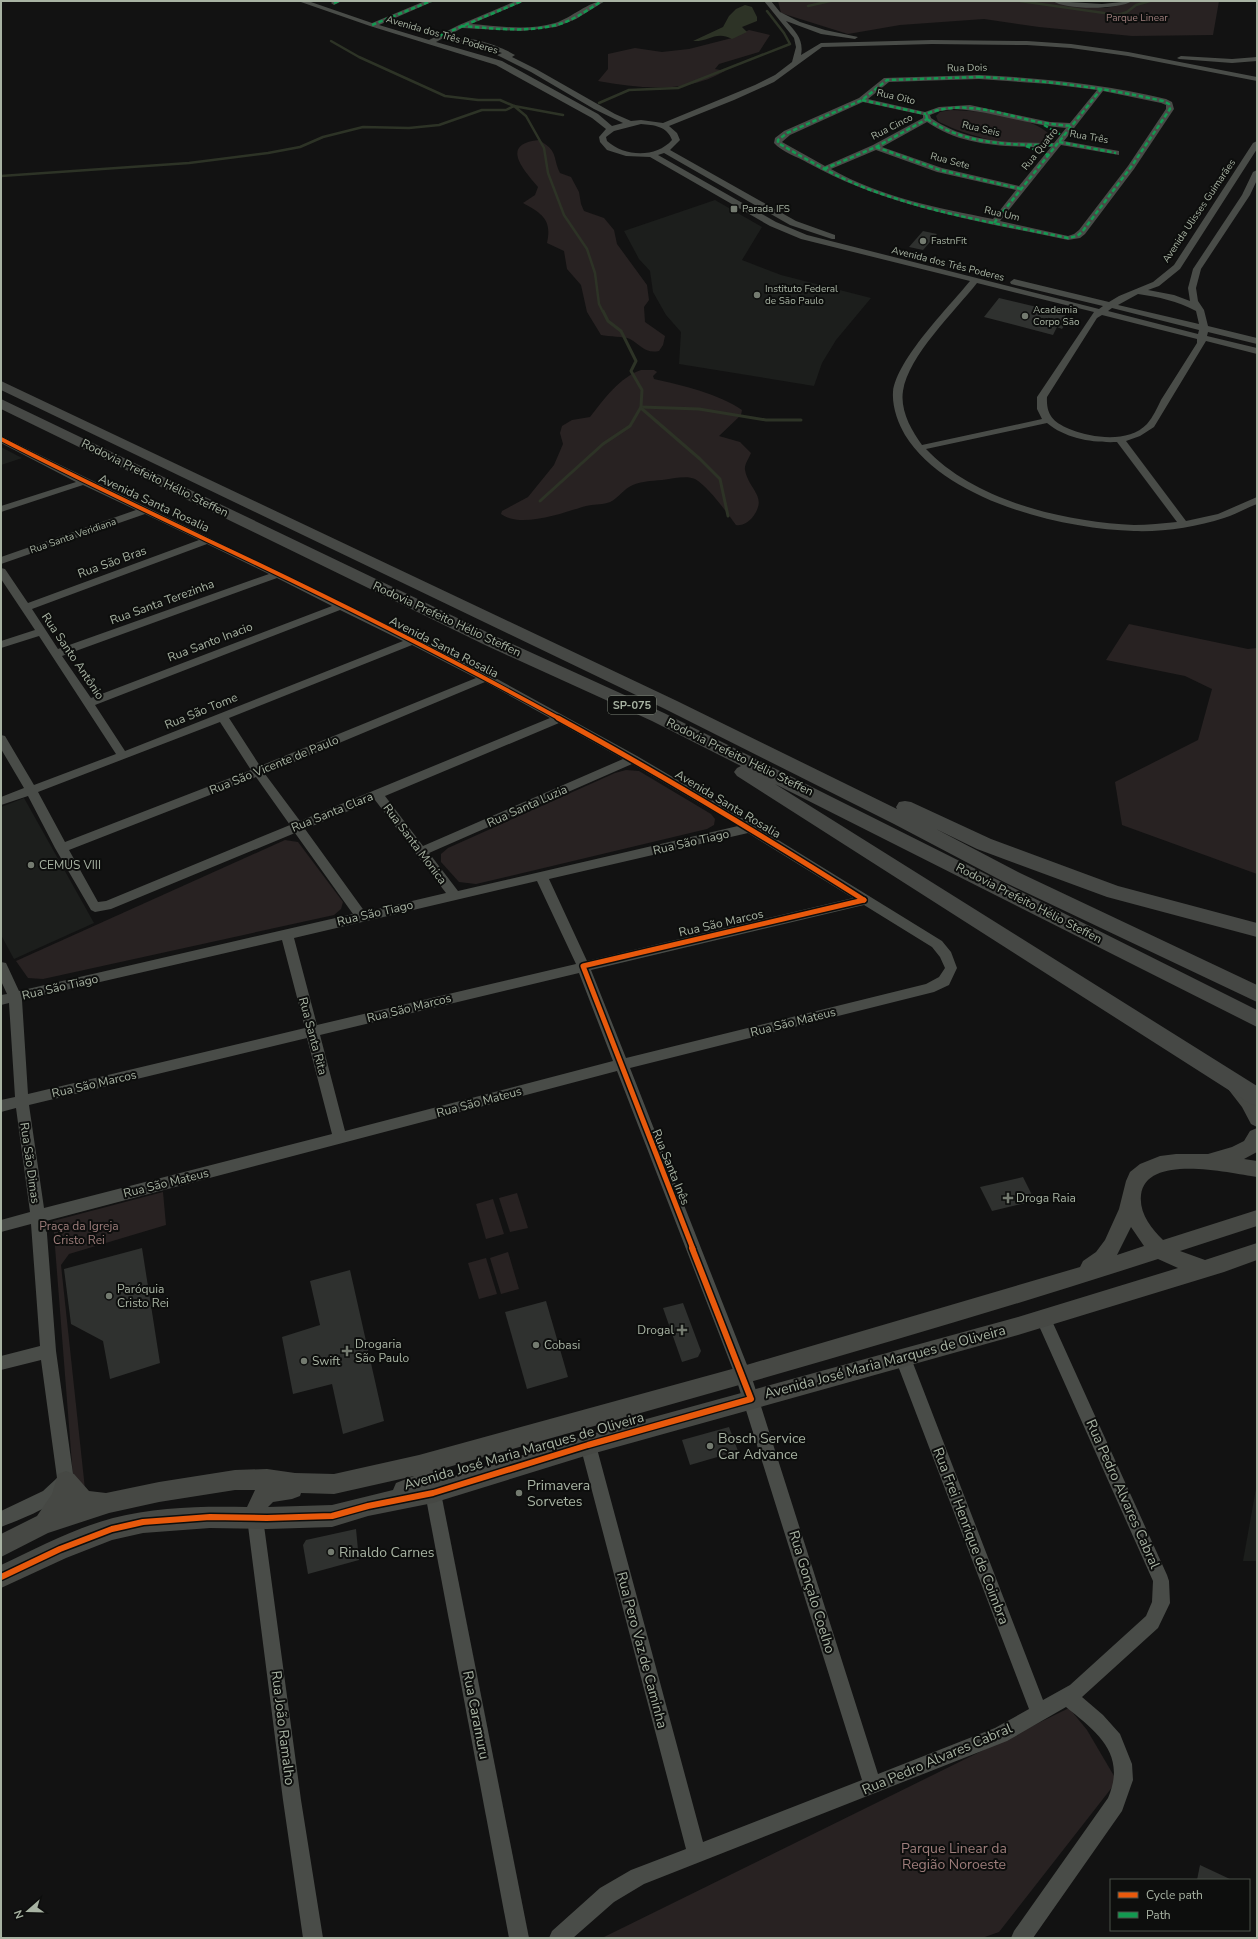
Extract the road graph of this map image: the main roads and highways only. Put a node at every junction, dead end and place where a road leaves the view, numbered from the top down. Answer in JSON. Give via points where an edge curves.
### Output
{"nodes":[{"id":1,"x":1,"y":385,"type":"edge"},
{"id":2,"x":1,"y":403,"type":"edge"},
{"id":3,"x":665,"y":711,"type":"junction"},
{"id":4,"x":1253,"y":929,"type":"edge"},
{"id":5,"x":1257,"y":994,"type":"edge"},
{"id":6,"x":1257,"y":1019,"type":"edge"},
{"id":7,"x":1230,"y":1080,"type":"junction"},
{"id":8,"x":1257,"y":1097,"type":"edge"},
{"id":9,"x":1257,"y":1119,"type":"edge"},
{"id":10,"x":1257,"y":1136,"type":"edge"},
{"id":11,"x":1205,"y":1163,"type":"junction"},
{"id":12,"x":1257,"y":1169,"type":"edge"},
{"id":13,"x":1130,"y":1205,"type":"junction"},
{"id":14,"x":1257,"y":1218,"type":"edge"},
{"id":15,"x":1161,"y":1251,"type":"junction"},
{"id":16,"x":1257,"y":1251,"type":"edge"},
{"id":17,"x":1203,"y":1268,"type":"junction"},
{"id":18,"x":1072,"y":1277,"type":"junction"},
{"id":19,"x":419,"y":1465,"type":"junction"},
{"id":20,"x":324,"y":1485,"type":"junction"},
{"id":21,"x":109,"y":1503,"type":"junction"},
{"id":22,"x":368,"y":1506,"type":"junction"},
{"id":23,"x":256,"y":1518,"type":"junction"},
{"id":24,"x":45,"y":1523,"type":"junction"},
{"id":25,"x":1,"y":1546,"type":"edge"},
{"id":26,"x":1,"y":1577,"type":"edge"}],
"edges":[{"from":1,"to":3,"type":"highway","name":"Rodovia Prefeito Hélio Steffen","number":"SP-075"},
{"from":2,"to":3,"type":"highway","name":"Rodovia Prefeito Hélio Steffen","number":"SP-075","via":[[491,641]]},
{"from":3,"to":4,"type":"highway","via":[[788,753],[984,844],[1114,892]]},
{"from":3,"to":5,"type":"highway","name":"Rodovia Prefeito Hélio Steffen","number":"SP-075","via":[[901,819],[1013,878]]},
{"from":3,"to":6,"type":"highway","name":"Rodovia Prefeito Hélio Steffen","number":"SP-075"},
{"from":3,"to":7,"type":"highway"},
{"from":7,"to":8,"type":"highway"},
{"from":7,"to":9,"type":"main road","via":[[1248,1102]]},
{"from":10,"to":11,"type":"main road","via":[[1247,1148],[1235,1155]]},
{"from":11,"to":12,"type":"main road"},
{"from":11,"to":13,"type":"main road","via":[[1183,1160],[1148,1168],[1132,1186]]},
{"from":13,"to":15,"type":"main road","via":[[1138,1225]]},
{"from":13,"to":18,"type":"main road","via":[[1106,1256]]},
{"from":14,"to":15,"type":"main road"},
{"from":15,"to":17,"type":"main road","via":[[1184,1263]]},
{"from":15,"to":18,"type":"main road"},
{"from":16,"to":17,"type":"main road","name":"Avenida José Maria Marques de Oliveira"},
{"from":17,"to":22,"type":"main road","name":"Avenida José Maria Marques de Oliveira","via":[[1018,1326],[588,1445],[433,1493]]},
{"from":18,"to":19,"type":"main road","name":"Avenida José Maria Marques de Oliveira","via":[[743,1375]]},
{"from":19,"to":20,"type":"main road","name":"Avenida José Maria Marques de Oliveira"},
{"from":19,"to":22,"type":"main road","via":[[428,1472],[430,1481],[384,1496]]},
{"from":20,"to":21,"type":"main road","name":"Avenida José Maria Marques de Oliveira","via":[[267,1479],[235,1480]]},
{"from":20,"to":23,"type":"main road","via":[[269,1492],[260,1498]]},
{"from":21,"to":24,"type":"main road","name":"Avenida José Maria Marques de Oliveira"},
{"from":21,"to":24,"type":"main road","via":[[96,1503],[80,1498],[66,1481],[62,1499]]},
{"from":22,"to":23,"type":"main road","name":"Avenida José Maria Marques de Oliveira","via":[[332,1516]]},
{"from":23,"to":26,"type":"main road","name":"Avenida José Maria Marques de Oliveira","via":[[210,1517],[143,1522],[112,1529],[60,1549]]},
{"from":24,"to":25,"type":"main road","name":"Avenida José Maria Marques de Oliveira"}]}
